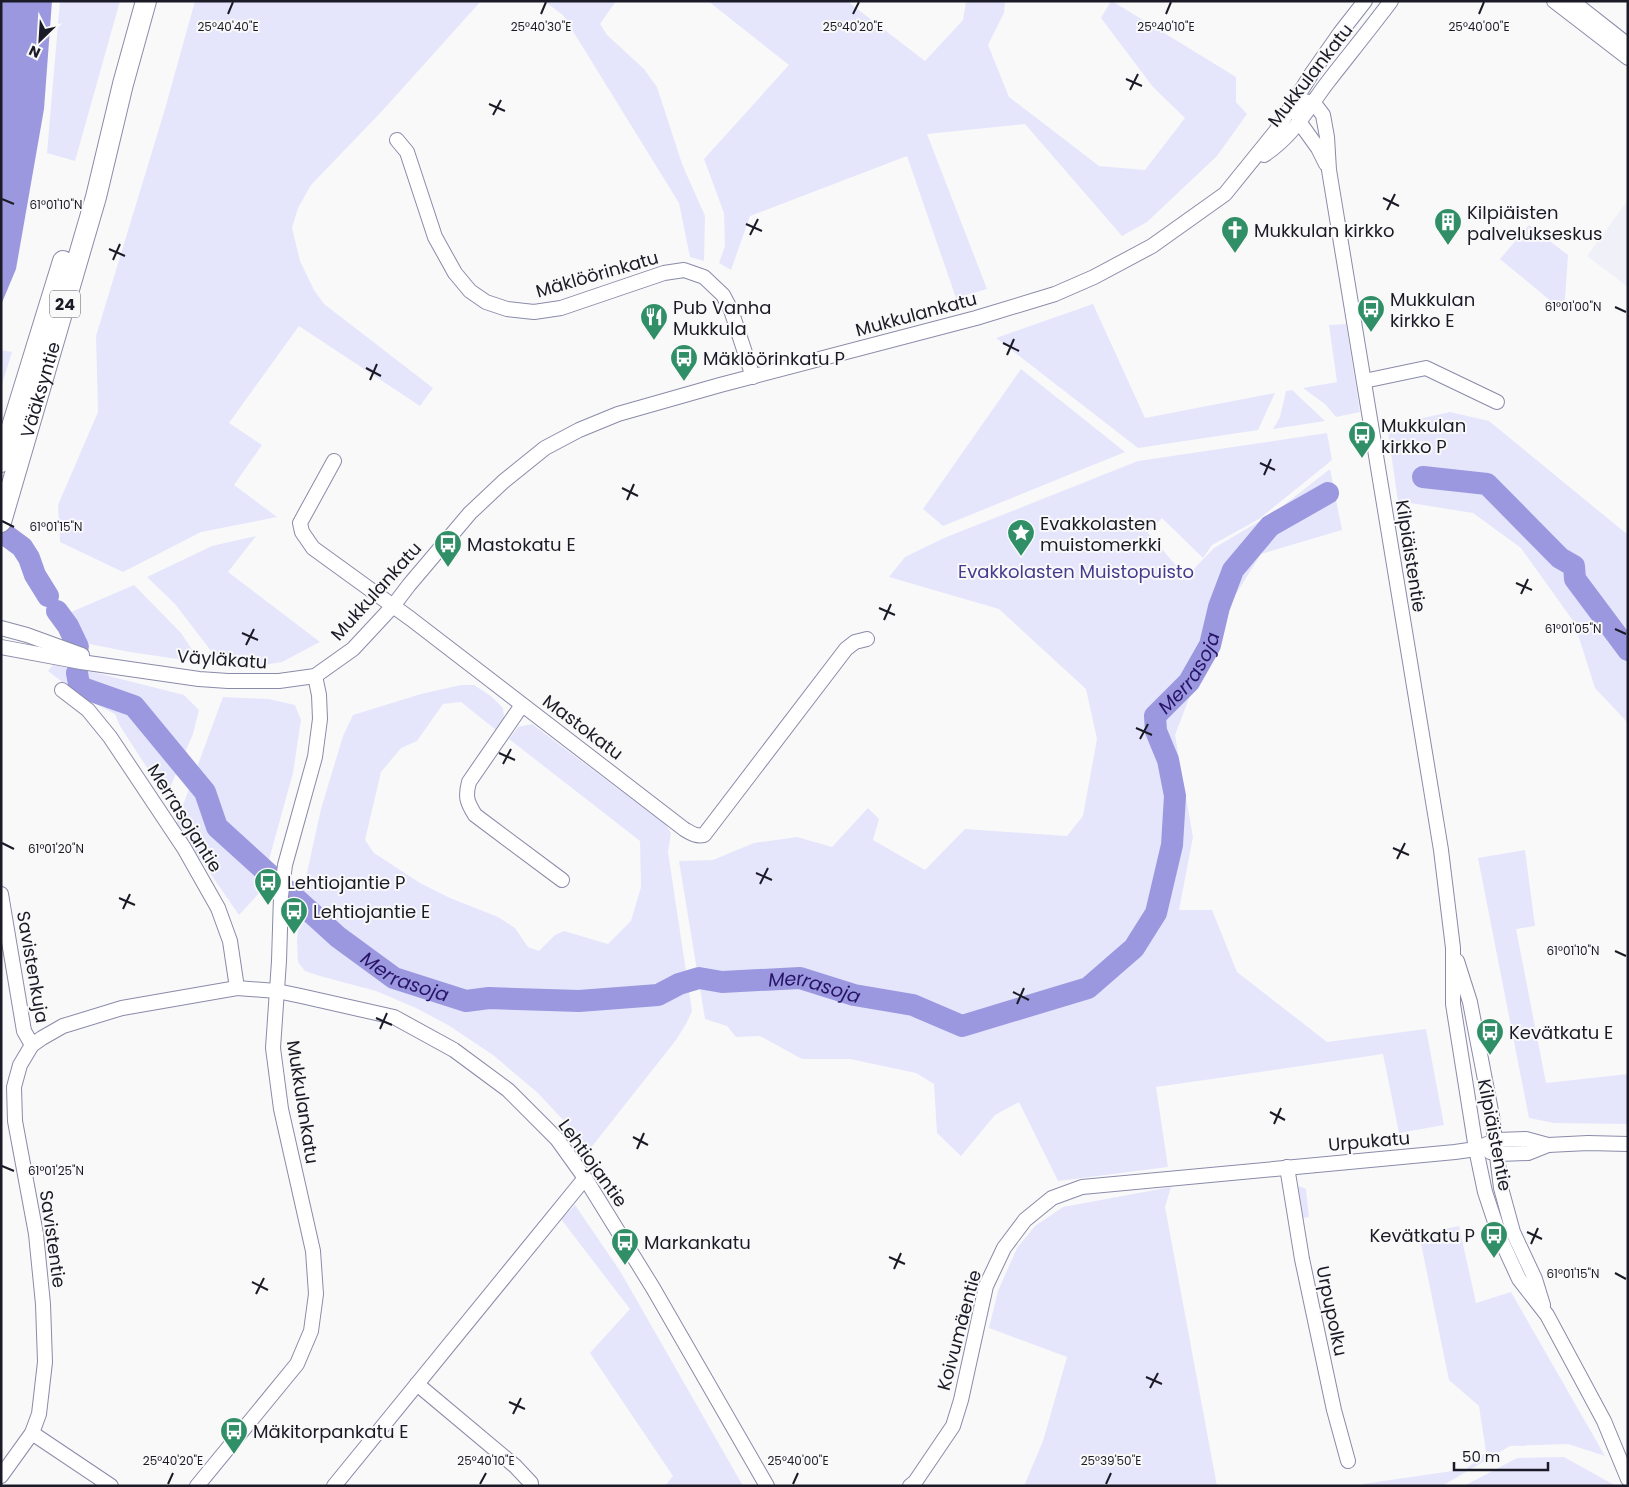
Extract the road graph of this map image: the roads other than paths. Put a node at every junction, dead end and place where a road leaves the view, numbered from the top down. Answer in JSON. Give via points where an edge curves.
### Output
{"nodes":[{"id":1,"x":146,"y":1,"type":"edge"},
{"id":2,"x":1365,"y":1,"type":"edge"},
{"id":3,"x":1391,"y":1,"type":"edge"},
{"id":4,"x":1554,"y":1,"type":"edge"},
{"id":5,"x":1572,"y":1,"type":"edge"},
{"id":6,"x":1628,"y":45,"type":"edge"},
{"id":7,"x":1628,"y":58,"type":"edge"},
{"id":8,"x":123,"y":84,"type":"junction"},
{"id":9,"x":1295,"y":100,"type":"junction"},
{"id":10,"x":1313,"y":102,"type":"junction"},
{"id":11,"x":1300,"y":123,"type":"junction"},
{"id":12,"x":397,"y":140,"type":"dead end"},
{"id":13,"x":1251,"y":164,"type":"junction"},
{"id":14,"x":1328,"y":170,"type":"junction"},
{"id":15,"x":753,"y":377,"type":"junction"},
{"id":16,"x":1364,"y":381,"type":"junction"},
{"id":17,"x":1496,"y":402,"type":"dead end"},
{"id":18,"x":334,"y":461,"type":"dead end"},
{"id":19,"x":1,"y":462,"type":"edge"},
{"id":20,"x":1,"y":522,"type":"edge"},
{"id":21,"x":393,"y":606,"type":"junction"},
{"id":22,"x":1,"y":628,"type":"edge"},
{"id":23,"x":867,"y":639,"type":"dead end"},
{"id":24,"x":1,"y":647,"type":"edge"},
{"id":25,"x":126,"y":667,"type":"junction"},
{"id":26,"x":315,"y":676,"type":"junction"},
{"id":27,"x":62,"y":690,"type":"dead end"},
{"id":28,"x":522,"y":705,"type":"junction"},
{"id":29,"x":562,"y":880,"type":"dead end"},
{"id":30,"x":1,"y":894,"type":"edge"},
{"id":31,"x":1453,"y":948,"type":"junction"},
{"id":32,"x":237,"y":988,"type":"junction"},
{"id":33,"x":277,"y":991,"type":"junction"},
{"id":34,"x":32,"y":1045,"type":"junction"},
{"id":35,"x":1628,"y":1144,"type":"edge"},
{"id":36,"x":1497,"y":1147,"type":"junction"},
{"id":37,"x":1476,"y":1148,"type":"junction"},
{"id":38,"x":1287,"y":1167,"type":"junction"},
{"id":39,"x":1266,"y":1169,"type":"joint"},
{"id":40,"x":585,"y":1178,"type":"junction"},
{"id":41,"x":1547,"y":1315,"type":"junction"},
{"id":42,"x":417,"y":1384,"type":"junction"},
{"id":43,"x":1604,"y":1421,"type":"junction"},
{"id":44,"x":32,"y":1434,"type":"junction"},
{"id":45,"x":1628,"y":1455,"type":"edge"},
{"id":46,"x":1348,"y":1461,"type":"dead end"},
{"id":47,"x":1,"y":1476,"type":"edge"},
{"id":48,"x":1628,"y":1479,"type":"edge"},
{"id":49,"x":111,"y":1486,"type":"edge"},
{"id":50,"x":197,"y":1486,"type":"edge"},
{"id":51,"x":334,"y":1486,"type":"edge"},
{"id":52,"x":532,"y":1486,"type":"edge"},
{"id":53,"x":767,"y":1486,"type":"edge"},
{"id":54,"x":910,"y":1486,"type":"edge"}],
"edges":[{"from":1,"to":8,"type":"highway","name":"Vääksyntie","number":"24"},
{"from":2,"to":9,"type":"street","name":"Mukkulankatu"},
{"from":3,"to":10,"type":"street","name":"Mukkulankatu"},
{"from":4,"to":7,"type":"street"},
{"from":5,"to":6,"type":"street"},
{"from":8,"to":19,"type":"highway","name":"Vääksyntie","number":"24","via":[[84,192]]},
{"from":8,"to":20,"type":"highway","name":"Vääksyntie","number":"24","via":[[96,197]]},
{"from":9,"to":10,"type":"street"},
{"from":9,"to":11,"type":"street","name":"Kilpiäistentie"},
{"from":9,"to":13,"type":"street","name":"Mukkulankatu"},
{"from":10,"to":11,"type":"street","name":"Mukkulankatu"},
{"from":10,"to":14,"type":"street","name":"Kilpiäistentie","via":[[1323,114]]},
{"from":11,"to":13,"type":"street","name":"Mukkulankatu"},
{"from":11,"to":14,"type":"street","name":"Kilpiäistentie","via":[[1318,148]]},
{"from":12,"to":15,"type":"street","name":"Mäklöörinkatu","via":[[407,152],[435,237],[455,272],[470,290],[486,302],[507,309],[534,312],[561,308],[664,273],[684,270],[704,277],[723,294]]},
{"from":13,"to":15,"type":"street","name":"Mukkulankatu","via":[[1225,194],[1152,246],[1055,294]]},
{"from":14,"to":16,"type":"street","name":"Kilpiäistentie"},
{"from":15,"to":21,"type":"street","name":"Mukkulankatu","via":[[618,414],[545,448],[470,513]]},
{"from":16,"to":17,"type":"street","via":[[1426,368]]},
{"from":16,"to":31,"type":"street","name":"Kilpiäistentie","via":[[1442,850]]},
{"from":18,"to":21,"type":"street","name":"Mastokatu","via":[[300,523],[302,532],[314,548]]},
{"from":21,"to":26,"type":"street","name":"Mukkulankatu","via":[[354,649]]},
{"from":21,"to":28,"type":"street","name":"Mastokatu"},
{"from":22,"to":25,"type":"street","name":"Väyläkatu"},
{"from":23,"to":28,"type":"street","name":"Mastokatu","via":[[846,649],[704,835],[699,836],[684,829]]},
{"from":24,"to":25,"type":"street","name":"Väyläkatu"},
{"from":25,"to":26,"type":"street","name":"Väyläkatu","via":[[228,681],[279,681]]},
{"from":26,"to":33,"type":"street","name":"Mukkulankatu","via":[[320,719],[315,757],[285,865]]},
{"from":27,"to":32,"type":"street","name":"Merrasojantie","via":[[88,710],[110,737],[184,848],[218,908],[230,941]]},
{"from":28,"to":29,"type":"street","via":[[469,782],[465,795],[476,815]]},
{"from":30,"to":34,"type":"street","name":"Savistenkuja","via":[[24,1030]]},
{"from":31,"to":36,"type":"street","name":"Kilpiäistentie","via":[[1470,1002]]},
{"from":31,"to":37,"type":"street","name":"Kilpiäistentie","via":[[1453,1004]]},
{"from":32,"to":33,"type":"street","name":"Savistentie"},
{"from":32,"to":34,"type":"street","name":"Savistentie","via":[[122,1008],[63,1026]]},
{"from":33,"to":40,"type":"street","name":"Lehtiojantie","via":[[394,1017],[454,1050],[508,1090],[557,1139]]},
{"from":33,"to":50,"type":"street","name":"Mukkulankatu","via":[[272,1048],[313,1250],[316,1294],[311,1332],[297,1364]]},
{"from":34,"to":44,"type":"street","name":"Savistentie","via":[[20,1064],[14,1087],[15,1120],[36,1234],[43,1304],[44,1362],[39,1414]]},
{"from":35,"to":36,"type":"street","via":[[1548,1145],[1528,1153]]},
{"from":36,"to":37,"type":"street"},
{"from":36,"to":41,"type":"street","name":"Kilpiäistentie","via":[[1501,1188],[1514,1232]]},
{"from":37,"to":38,"type":"street","name":"Urpukatu"},
{"from":37,"to":41,"type":"street","name":"Kilpiäistentie","via":[[1485,1192],[1501,1240],[1519,1279]]},
{"from":38,"to":39,"type":"street","name":"Urpukatu"},
{"from":38,"to":46,"type":"street","name":"Urpupolku","via":[[1302,1259]]},
{"from":39,"to":54,"type":"street","name":"Koivumäentie","via":[[1082,1187],[1052,1198],[1025,1220],[1004,1248],[986,1286],[961,1400],[952,1426]]},
{"from":40,"to":42,"type":"street"},
{"from":40,"to":53,"type":"street","name":"Lehtiojantie","via":[[654,1288]]},
{"from":41,"to":43,"type":"street","name":"Kilpiäistentie"},
{"from":42,"to":51,"type":"street"},
{"from":42,"to":52,"type":"street","via":[[515,1466]]},
{"from":43,"to":45,"type":"street","name":"Kilpiäistentie"},
{"from":43,"to":48,"type":"street","name":"Kilpiäistentie"},
{"from":44,"to":47,"type":"street","name":"Savistentie"},
{"from":44,"to":49,"type":"street"}]}
